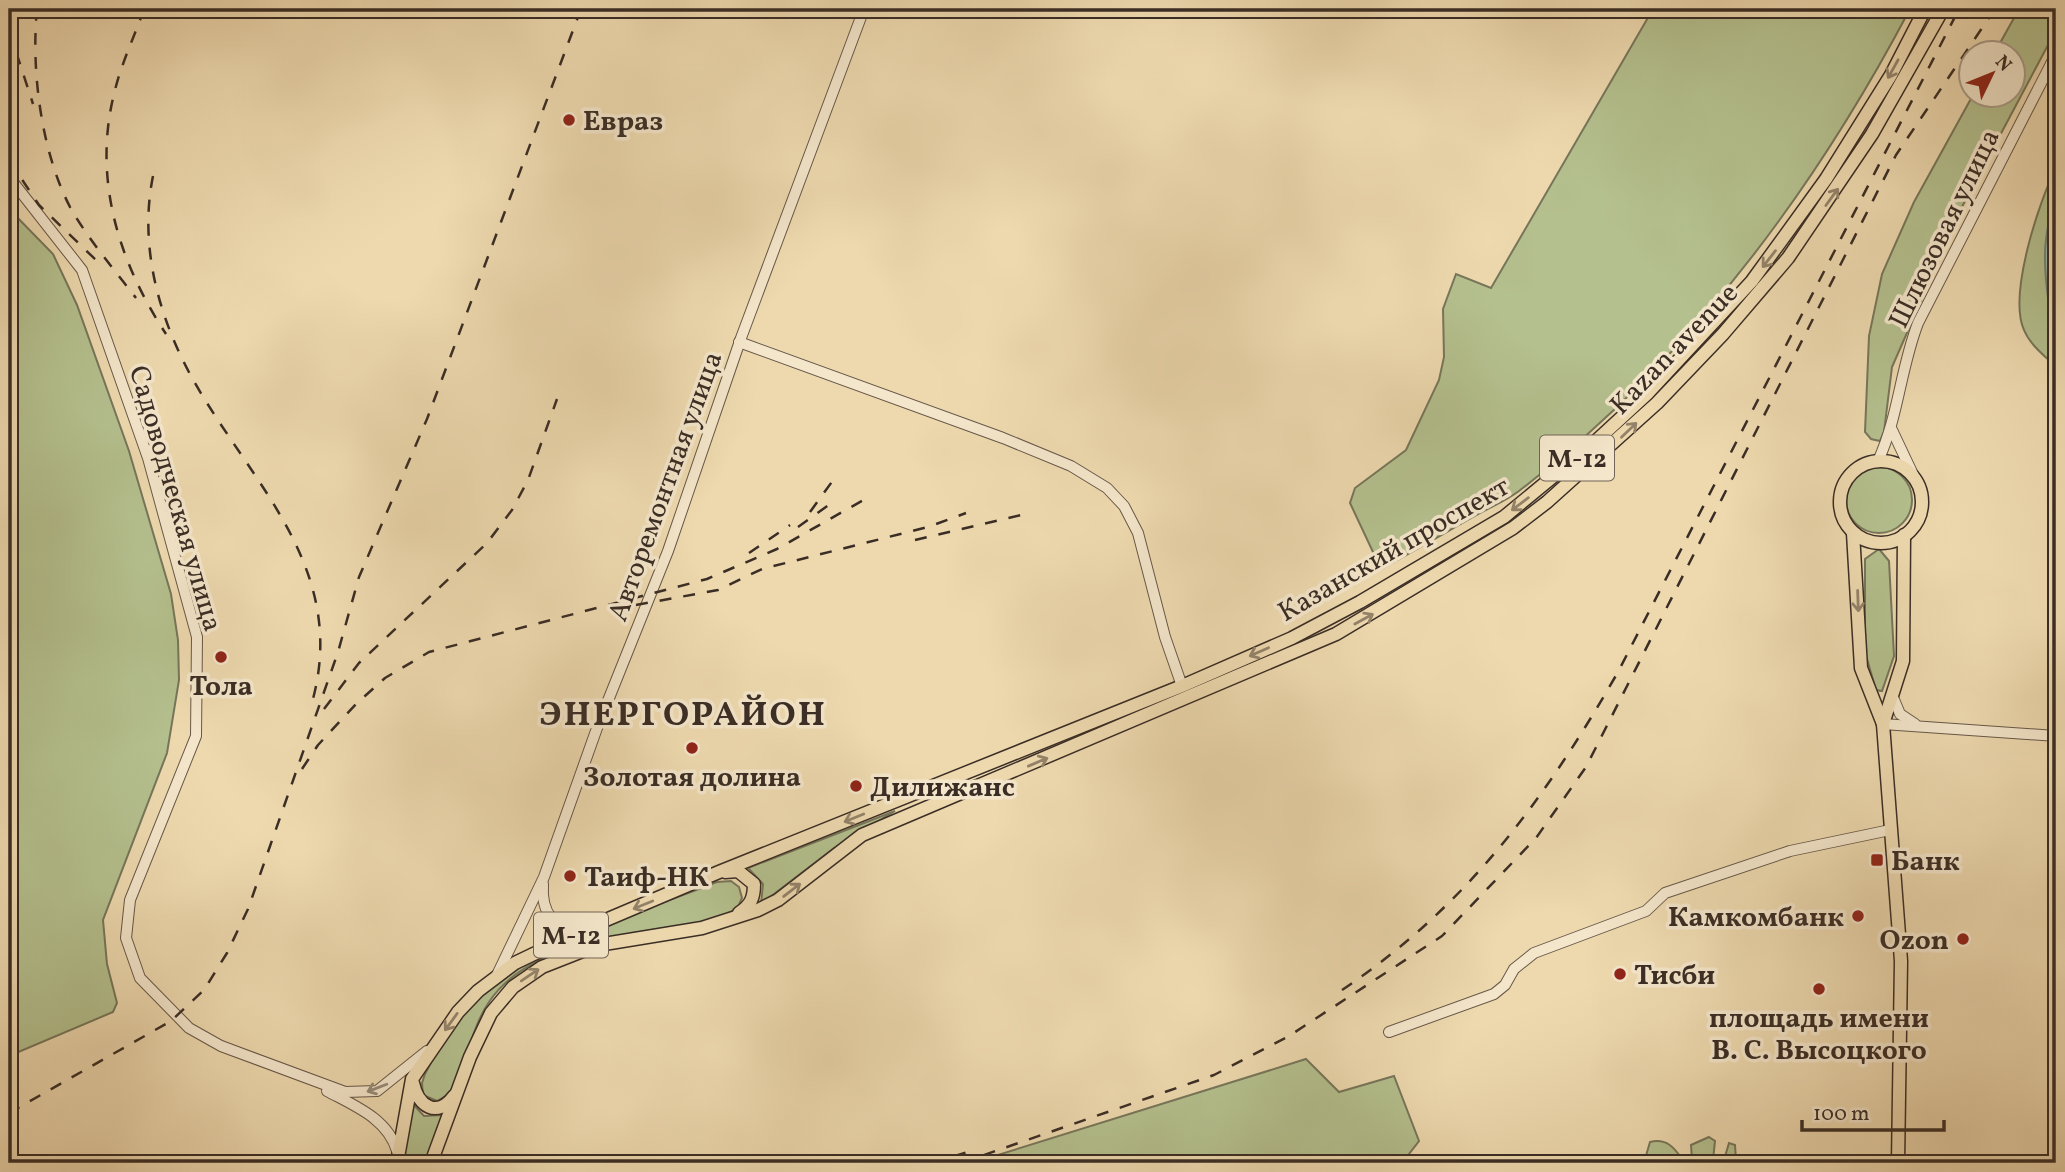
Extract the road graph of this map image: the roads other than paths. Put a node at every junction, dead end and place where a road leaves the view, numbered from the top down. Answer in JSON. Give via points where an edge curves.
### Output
{"nodes":[{"id":1,"x":864,"y":9,"type":"edge"},
{"id":2,"x":1926,"y":9,"type":"edge"},
{"id":3,"x":1943,"y":9,"type":"edge"},
{"id":4,"x":2056,"y":54,"type":"edge"},
{"id":5,"x":9,"y":177,"type":"edge"},
{"id":6,"x":739,"y":342,"type":"junction"},
{"id":7,"x":1892,"y":430,"type":"junction"},
{"id":8,"x":1878,"y":461,"type":"junction"},
{"id":9,"x":1918,"y":485,"type":"junction"},
{"id":10,"x":1853,"y":533,"type":"junction"},
{"id":11,"x":1904,"y":535,"type":"junction"},
{"id":12,"x":1328,"y":621,"type":"junction"},
{"id":13,"x":1336,"y":634,"type":"junction"},
{"id":14,"x":1292,"y":638,"type":"junction"},
{"id":15,"x":1298,"y":652,"type":"junction"},
{"id":16,"x":1182,"y":686,"type":"junction"},
{"id":17,"x":1892,"y":695,"type":"junction"},
{"id":18,"x":1883,"y":724,"type":"junction"},
{"id":19,"x":1918,"y":726,"type":"junction"},
{"id":20,"x":2056,"y":736,"type":"edge"},
{"id":21,"x":1890,"y":830,"type":"junction"},
{"id":22,"x":719,"y":872,"type":"junction"},
{"id":23,"x":544,"y":877,"type":"junction"},
{"id":24,"x":731,"y":919,"type":"junction"},
{"id":25,"x":594,"y":925,"type":"junction"},
{"id":26,"x":497,"y":976,"type":"junction"},
{"id":27,"x":1389,"y":1031,"type":"dead end"},
{"id":28,"x":430,"y":1049,"type":"junction"},
{"id":29,"x":412,"y":1079,"type":"junction"},
{"id":30,"x":312,"y":1082,"type":"junction"},
{"id":31,"x":456,"y":1093,"type":"junction"},
{"id":32,"x":397,"y":1157,"type":"edge"},
{"id":33,"x":431,"y":1163,"type":"edge"},
{"id":34,"x":1898,"y":1163,"type":"edge"}],
"edges":[{"from":1,"to":6,"type":"street","name":"Авторемонтная улица"},
{"from":2,"to":12,"type":"main road","name":"Казанский проспект","number":"М-12","one_way":true,"via":[[1860,126],[1777,250],[1657,383],[1595,442],[1504,517]]},
{"from":13,"to":3,"type":"main road","name":"Kazan avenue","number":"М-12","one_way":true,"via":[[1513,528],[1605,453],[1657,403],[1796,247],[1872,134]]},
{"from":4,"to":7,"type":"street","name":"Шлюзовая улица","via":[[1918,323],[1905,358]]},
{"from":5,"to":30,"type":"street","name":"Садоводческая улица","via":[[82,270],[148,458],[197,637],[196,736],[130,900],[125,938],[132,959],[146,987],[189,1028],[221,1046]]},
{"from":6,"to":16,"type":"street","via":[[1003,438],[1071,466],[1107,488],[1124,506],[1138,533]]},
{"from":6,"to":23,"type":"street","name":"Авторемонтная улица","via":[[668,551],[597,727]]},
{"from":7,"to":8,"type":"street","name":"Шлюзовая улица"},
{"from":7,"to":9,"type":"street"},
{"from":8,"to":9,"type":"main road","via":[[1900,466]]},
{"from":8,"to":10,"type":"main road","via":[[1856,469],[1842,489],[1841,512]]},
{"from":9,"to":11,"type":"main road","via":[[1921,509]]},
{"from":10,"to":11,"type":"main road","via":[[1881,542]]},
{"from":10,"to":18,"type":"main road","one_way":true,"via":[[1861,668]]},
{"from":11,"to":17,"type":"main road","via":[[1903,661]]},
{"from":12,"to":13,"type":"main road","via":[[1321,629],[1323,634]]},
{"from":12,"to":14,"type":"main road","name":"Казанский проспект","number":"М-12"},
{"from":13,"to":15,"type":"main road","name":"Kazan avenue","number":"М-12"},
{"from":14,"to":15,"type":"main road","via":[[1305,642]]},
{"from":14,"to":16,"type":"main road","name":"Казанский проспект","number":"М-12","one_way":true},
{"from":24,"to":15,"type":"main road","name":"Kazan avenue","number":"М-12","one_way":true,"via":[[778,900],[862,835]]},
{"from":16,"to":22,"type":"main road","name":"Казанский проспект","number":"М-12","one_way":true},
{"from":17,"to":18,"type":"main road"},
{"from":17,"to":19,"type":"street","via":[[1900,714]]},
{"from":18,"to":19,"type":"street"},
{"from":18,"to":21,"type":"main road"},
{"from":19,"to":20,"type":"street"},
{"from":21,"to":27,"type":"street","via":[[1790,851],[1665,893],[1646,911],[1534,953],[1494,994]]},
{"from":21,"to":34,"type":"main road","via":[[1901,961]]},
{"from":22,"to":24,"type":"main road","via":[[738,872],[754,884],[749,906]]},
{"from":22,"to":25,"type":"main road","number":"М-12","one_way":true},
{"from":23,"to":25,"type":"street","via":[[544,909],[550,918],[572,929]]},
{"from":23,"to":26,"type":"street","name":"Авторемонтная улица"},
{"from":31,"to":24,"type":"main road","name":"Kazan avenue","number":"М-12","one_way":true,"via":[[491,1013],[527,977],[598,945]]},
{"from":25,"to":26,"type":"main road","number":"М-12"},
{"from":26,"to":28,"type":"main road","number":"М-12","one_way":true,"via":[[458,1012]]},
{"from":28,"to":29,"type":"main road","number":"М-12"},
{"from":28,"to":30,"type":"street","one_way":true,"via":[[377,1091],[345,1092]]},
{"from":29,"to":31,"type":"main road","via":[[416,1097],[435,1109],[447,1105]]},
{"from":29,"to":32,"type":"main road","number":"М-12"},
{"from":30,"to":32,"type":"street","via":[[374,1117],[387,1129]]},
{"from":31,"to":33,"type":"main road","name":"Kazan avenue","number":"М-12"}]}
